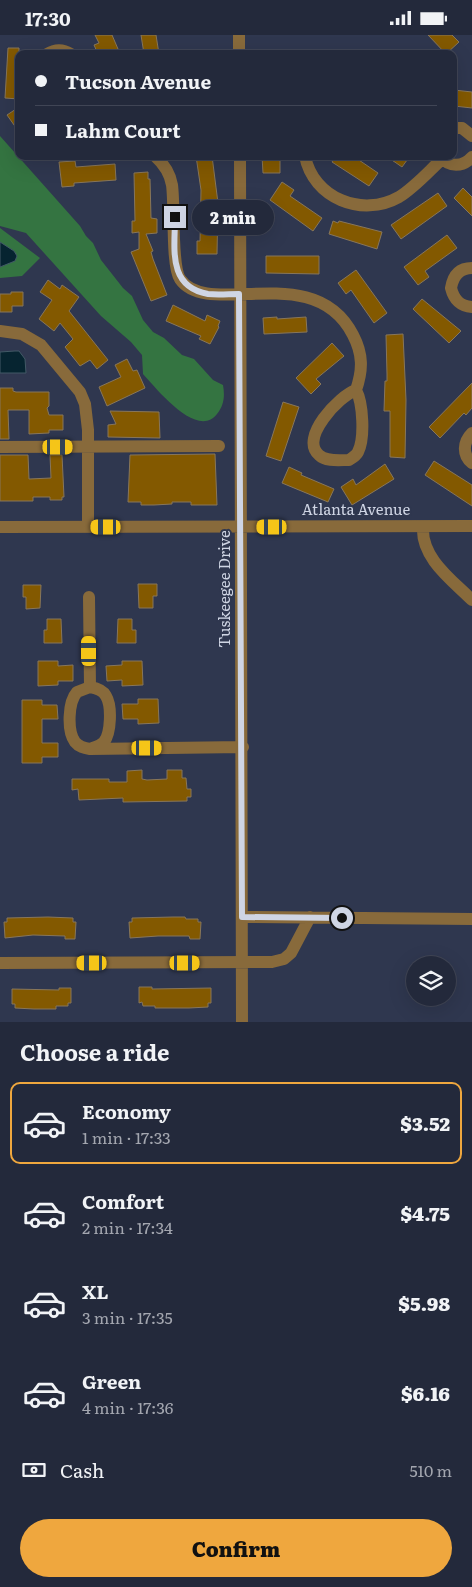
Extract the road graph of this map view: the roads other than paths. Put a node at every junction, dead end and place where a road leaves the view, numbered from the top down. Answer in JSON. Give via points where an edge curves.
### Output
{"nodes":[{"id":1,"x":239,"y":35,"type":"edge"},
{"id":2,"x":239,"y":50,"type":"edge"},
{"id":3,"x":457,"y":128,"type":"edge"},
{"id":4,"x":472,"y":136,"type":"edge"},
{"id":5,"x":472,"y":157,"type":"edge"},
{"id":6,"x":158,"y":160,"type":"edge"},
{"id":7,"x":240,"y":160,"type":"edge"},
{"id":8,"x":305,"y":160,"type":"edge"},
{"id":9,"x":439,"y":160,"type":"edge"},
{"id":10,"x":445,"y":160,"type":"edge"},
{"id":11,"x":472,"y":268,"type":"edge"},
{"id":12,"x":239,"y":294,"type":"junction"},
{"id":13,"x":472,"y":307,"type":"edge"},
{"id":14,"x":0,"y":331,"type":"edge"},
{"id":15,"x":356,"y":390,"type":"junction"},
{"id":16,"x":472,"y":433,"type":"edge"},
{"id":17,"x":0,"y":447,"type":"edge"},
{"id":18,"x":88,"y":447,"type":"junction"},
{"id":19,"x":219,"y":447,"type":"dead end"},
{"id":20,"x":472,"y":463,"type":"edge"},
{"id":21,"x":0,"y":527,"type":"edge"},
{"id":22,"x":88,"y":527,"type":"junction"},
{"id":23,"x":241,"y":527,"type":"junction"},
{"id":24,"x":423,"y":527,"type":"junction"},
{"id":25,"x":472,"y":527,"type":"edge"},
{"id":26,"x":89,"y":597,"type":"dead end"},
{"id":27,"x":472,"y":600,"type":"edge"},
{"id":28,"x":90,"y":687,"type":"junction"},
{"id":29,"x":242,"y":747,"type":"junction"},
{"id":30,"x":90,"y":749,"type":"junction"},
{"id":31,"x":242,"y":917,"type":"junction"},
{"id":32,"x":310,"y":917,"type":"junction"},
{"id":33,"x":472,"y":919,"type":"edge"},
{"id":34,"x":241,"y":962,"type":"junction"},
{"id":35,"x":0,"y":963,"type":"edge"},
{"id":36,"x":242,"y":1022,"type":"edge"}],
"edges":[{"from":1,"to":2,"type":"street"},
{"from":3,"to":4,"type":"street"},
{"from":5,"to":10,"type":"street","via":[[461,165]]},
{"from":6,"to":12,"type":"street","via":[[167,170],[172,185],[176,263],[181,279],[198,291],[209,294]]},
{"from":7,"to":12,"type":"street","name":"Tuskeegee Drive"},
{"from":8,"to":9,"type":"street","via":[[314,179],[327,193],[345,203],[371,205],[398,197]]},
{"from":11,"to":13,"type":"street","via":[[461,270],[451,288],[457,301]]},
{"from":12,"to":15,"type":"street","via":[[291,294],[327,306],[344,321],[358,344],[362,370]]},
{"from":12,"to":23,"type":"street","name":"Tuskeegee Drive"},
{"from":14,"to":18,"type":"street","via":[[22,334],[42,345],[80,392],[86,411]]},
{"from":15,"to":15,"type":"street","via":[[344,396],[315,431],[314,446],[325,459],[349,460],[358,452],[362,405]]},
{"from":16,"to":20,"type":"street","via":[[464,448]]},
{"from":17,"to":18,"type":"street"},
{"from":18,"to":19,"type":"street"},
{"from":18,"to":22,"type":"street"},
{"from":21,"to":22,"type":"street","name":"Atlanta Avenue"},
{"from":22,"to":23,"type":"street","name":"Atlanta Avenue"},
{"from":23,"to":24,"type":"street","name":"Atlanta Avenue"},
{"from":23,"to":29,"type":"street","name":"Tuskeegee Drive"},
{"from":24,"to":25,"type":"street","name":"Atlanta Avenue"},
{"from":24,"to":27,"type":"street","via":[[423,540],[431,557]]},
{"from":26,"to":28,"type":"street"},
{"from":28,"to":30,"type":"street","via":[[81,689],[73,697],[71,728],[75,741]]},
{"from":28,"to":30,"type":"street","via":[[106,695],[109,709],[105,741]]},
{"from":29,"to":30,"type":"street"},
{"from":29,"to":31,"type":"street","name":"Tuskeegee Drive"},
{"from":31,"to":32,"type":"street"},
{"from":31,"to":34,"type":"street","name":"Tuskeegee Drive"},
{"from":32,"to":33,"type":"street"},
{"from":32,"to":34,"type":"street","via":[[291,953],[284,959],[272,963]]},
{"from":34,"to":35,"type":"street"},
{"from":34,"to":36,"type":"street","name":"Tuskeegee Drive"}]}
